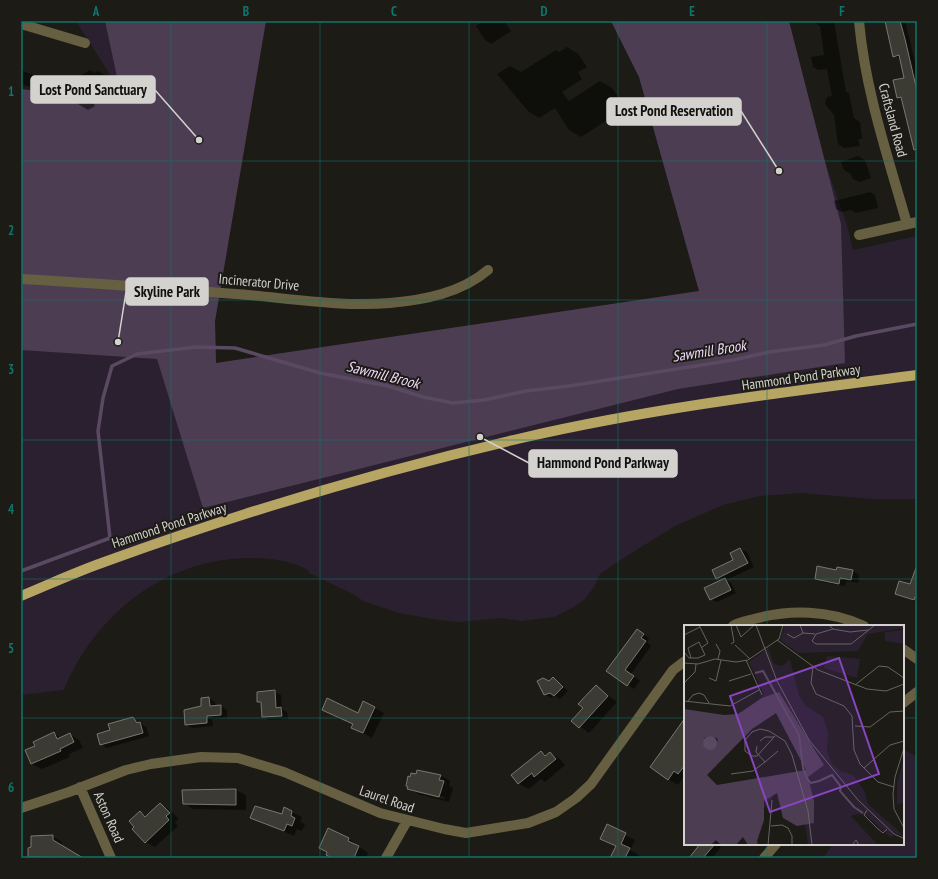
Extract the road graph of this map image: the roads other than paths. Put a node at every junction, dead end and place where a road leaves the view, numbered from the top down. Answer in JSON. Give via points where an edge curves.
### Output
{"nodes":[{"id":1,"x":859,"y":21,"type":"edge"},
{"id":2,"x":21,"y":24,"type":"edge"},
{"id":3,"x":85,"y":43,"type":"dead end"},
{"id":4,"x":912,"y":223,"type":"edge"},
{"id":5,"x":859,"y":235,"type":"dead end"},
{"id":6,"x":488,"y":270,"type":"dead end"},
{"id":7,"x":21,"y":279,"type":"edge"},
{"id":8,"x":917,"y":375,"type":"edge"},
{"id":9,"x":21,"y":596,"type":"edge"},
{"id":10,"x":736,"y":625,"type":"edge"},
{"id":11,"x":861,"y":625,"type":"edge"},
{"id":12,"x":904,"y":650,"type":"edge"},
{"id":13,"x":917,"y":659,"type":"edge"},
{"id":14,"x":684,"y":662,"type":"edge"},
{"id":15,"x":917,"y":692,"type":"edge"},
{"id":16,"x":904,"y":702,"type":"edge"},
{"id":17,"x":80,"y":788,"type":"junction"},
{"id":18,"x":21,"y":808,"type":"edge"},
{"id":19,"x":407,"y":821,"type":"junction"},
{"id":20,"x":775,"y":845,"type":"edge"},
{"id":21,"x":111,"y":858,"type":"edge"},
{"id":22,"x":386,"y":858,"type":"edge"},
{"id":23,"x":764,"y":858,"type":"edge"}],
"edges":[{"from":1,"to":4,"type":"street","name":"Craftsland Road","via":[[863,58],[872,100]]},
{"from":2,"to":3,"type":"street"},
{"from":4,"to":5,"type":"street"},
{"from":6,"to":7,"type":"street","name":"Incinerator Drive","via":[[461,288],[389,303],[321,301]]},
{"from":8,"to":9,"type":"main road","name":"Hammond Pond Parkway","via":[[790,391],[654,413],[524,438],[422,463],[263,509],[105,561]]},
{"from":10,"to":11,"type":"street","via":[[769,614],[798,611],[830,615]]},
{"from":12,"to":13,"type":"street"},
{"from":14,"to":19,"type":"street","name":"Laurel Road","via":[[673,670],[591,784],[556,812],[528,823],[466,833]]},
{"from":15,"to":16,"type":"street"},
{"from":17,"to":18,"type":"street","name":"Laurel Road"},
{"from":17,"to":19,"type":"street","name":"Laurel Road","via":[[126,770],[152,764],[201,757],[238,758],[284,772],[380,813]]},
{"from":17,"to":21,"type":"street","name":"Aston Road"},
{"from":19,"to":22,"type":"street"},
{"from":20,"to":23,"type":"street"}]}
